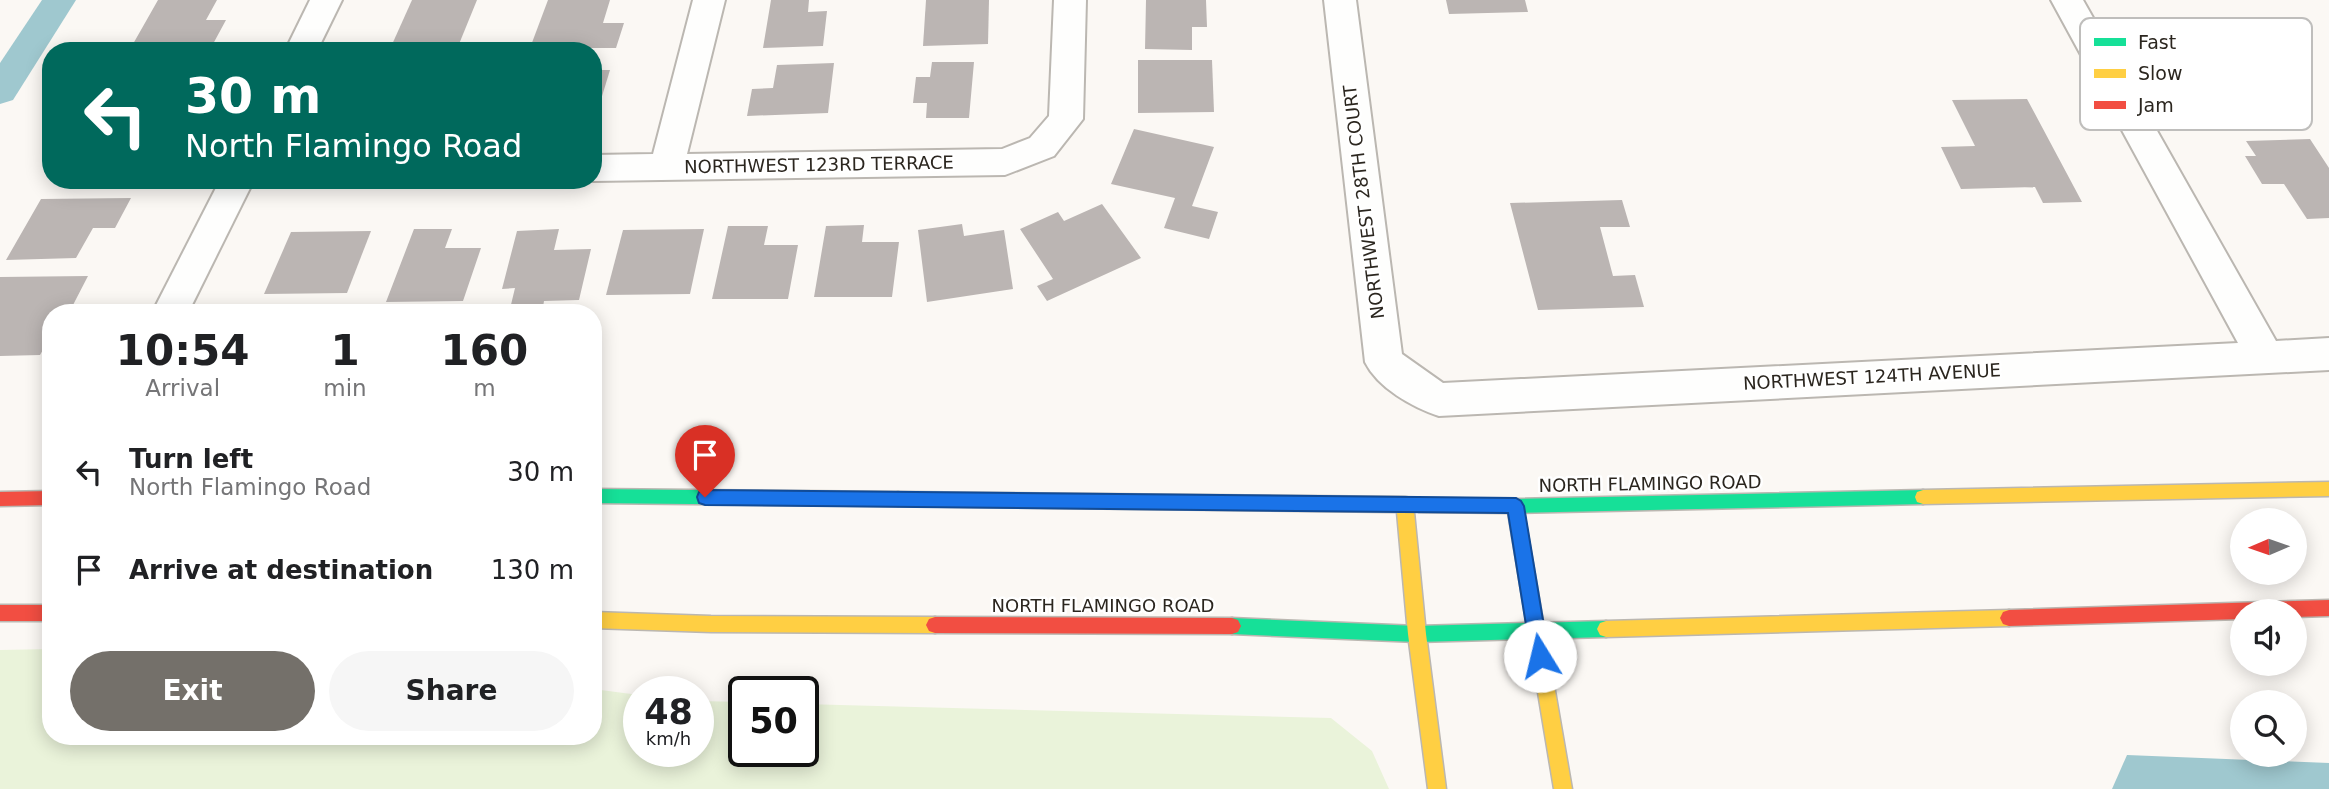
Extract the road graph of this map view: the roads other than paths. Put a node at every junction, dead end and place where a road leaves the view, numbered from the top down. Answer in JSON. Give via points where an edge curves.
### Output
{"nodes":[{"id":1,"x":326,"y":0,"type":"edge"},
{"id":2,"x":709,"y":0,"type":"edge"},
{"id":3,"x":1070,"y":0,"type":"edge"},
{"id":4,"x":1340,"y":0,"type":"edge"},
{"id":5,"x":2067,"y":0,"type":"edge"},
{"id":6,"x":2080,"y":23,"type":"edge"},
{"id":7,"x":305,"y":42,"type":"edge"},
{"id":8,"x":2139,"y":130,"type":"edge"},
{"id":9,"x":667,"y":167,"type":"junction"},
{"id":10,"x":602,"y":168,"type":"edge"},
{"id":11,"x":232,"y":189,"type":"edge"},
{"id":12,"x":175,"y":304,"type":"edge"},
{"id":13,"x":2329,"y":354,"type":"edge"},
{"id":14,"x":2265,"y":356,"type":"junction"},
{"id":15,"x":1417,"y":388,"type":"joint"},
{"id":16,"x":2329,"y":489,"type":"edge"},
{"id":17,"x":602,"y":496,"type":"edge"},
{"id":18,"x":42,"y":498,"type":"edge"},
{"id":19,"x":0,"y":499,"type":"edge"},
{"id":20,"x":1405,"y":504,"type":"junction"},
{"id":21,"x":1516,"y":506,"type":"junction"},
{"id":22,"x":2329,"y":608,"type":"edge"},
{"id":23,"x":2307,"y":609,"type":"edge"},
{"id":24,"x":2230,"y":611,"type":"edge"},
{"id":25,"x":0,"y":613,"type":"edge"},
{"id":26,"x":42,"y":613,"type":"edge"},
{"id":27,"x":602,"y":620,"type":"edge"},
{"id":28,"x":1536,"y":632,"type":"junction"},
{"id":29,"x":1417,"y":634,"type":"junction"},
{"id":30,"x":1437,"y":789,"type":"edge"},
{"id":31,"x":1563,"y":789,"type":"edge"}],
"edges":[{"from":1,"to":7,"type":"street"},
{"from":2,"to":9,"type":"street"},
{"from":3,"to":9,"type":"street","name":"NORTHWEST 123RD TERRACE","via":[[1066,119],[1042,146],[1005,162]]},
{"from":4,"to":15,"type":"street","name":"NORTHWEST 28TH COURT","via":[[1384,362]]},
{"from":5,"to":6,"type":"street"},
{"from":8,"to":14,"type":"street"},
{"from":9,"to":10,"type":"street","name":"NORTHWEST 123RD TERRACE"},
{"from":11,"to":12,"type":"street"},
{"from":13,"to":14,"type":"street","name":"NORTHWEST 124TH AVENUE"},
{"from":14,"to":15,"type":"street","name":"NORTHWEST 124TH AVENUE","via":[[1439,400]]},
{"from":16,"to":21,"type":"main road","name":"NORTH FLAMINGO ROAD"},
{"from":17,"to":20,"type":"main road","name":"NORTH FLAMINGO ROAD"},
{"from":18,"to":19,"type":"main road"},
{"from":20,"to":21,"type":"main road","name":"NORTH FLAMINGO ROAD"},
{"from":20,"to":29,"type":"main road"},
{"from":21,"to":28,"type":"main road"},
{"from":22,"to":23,"type":"main road","name":"NORTH FLAMINGO ROAD"},
{"from":24,"to":28,"type":"main road","name":"NORTH FLAMINGO ROAD"},
{"from":25,"to":26,"type":"main road"},
{"from":27,"to":29,"type":"main road","name":"NORTH FLAMINGO ROAD","via":[[1228,626]]},
{"from":28,"to":29,"type":"main road","name":"NORTH FLAMINGO ROAD"},
{"from":28,"to":31,"type":"main road"},
{"from":29,"to":30,"type":"main road"}]}
